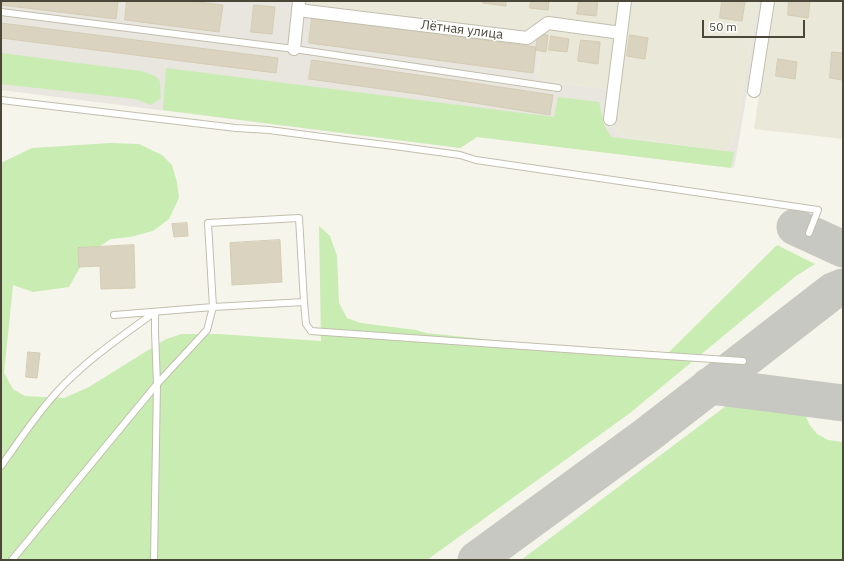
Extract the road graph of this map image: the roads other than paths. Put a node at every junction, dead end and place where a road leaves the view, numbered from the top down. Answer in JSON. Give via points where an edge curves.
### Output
{"nodes":[{"id":1,"x":625,"y":1,"type":"edge"},
{"id":2,"x":768,"y":1,"type":"edge"},
{"id":3,"x":299,"y":5,"type":"edge"},
{"id":4,"x":1,"y":12,"type":"edge"},
{"id":5,"x":621,"y":33,"type":"junction"},
{"id":6,"x":294,"y":49,"type":"junction"},
{"id":7,"x":558,"y":88,"type":"dead end"},
{"id":8,"x":754,"y":91,"type":"dead end"},
{"id":9,"x":1,"y":100,"type":"edge"},
{"id":10,"x":610,"y":119,"type":"dead end"},
{"id":11,"x":809,"y":233,"type":"dead end"},
{"id":12,"x":304,"y":302,"type":"junction"},
{"id":13,"x":213,"y":307,"type":"junction"},
{"id":14,"x":155,"y":312,"type":"junction"},
{"id":15,"x":114,"y":315,"type":"dead end"},
{"id":16,"x":743,"y":361,"type":"dead end"},
{"id":17,"x":158,"y":384,"type":"junction"},
{"id":18,"x":1,"y":466,"type":"edge"},
{"id":19,"x":12,"y":560,"type":"edge"},
{"id":20,"x":154,"y":560,"type":"edge"}],
"edges":[{"from":1,"to":5,"type":"street"},
{"from":2,"to":8,"type":"street"},
{"from":3,"to":5,"type":"street","name":"Лётная улица","via":[[527,38],[548,23]]},
{"from":3,"to":6,"type":"street"},
{"from":4,"to":6,"type":"lane"},
{"from":5,"to":10,"type":"street"},
{"from":6,"to":7,"type":"lane"},
{"from":9,"to":11,"type":"lane","via":[[269,130],[460,155],[476,160],[818,210]]},
{"from":12,"to":13,"type":"lane"},
{"from":12,"to":13,"type":"lane","via":[[299,218],[254,220],[208,223]]},
{"from":12,"to":16,"type":"lane","via":[[306,324],[311,331]]},
{"from":13,"to":14,"type":"lane"},
{"from":13,"to":17,"type":"lane","via":[[207,330]]},
{"from":14,"to":15,"type":"lane"},
{"from":14,"to":17,"type":"lane"},
{"from":14,"to":18,"type":"lane","via":[[88,362],[56,393]]},
{"from":17,"to":19,"type":"lane"},
{"from":17,"to":20,"type":"lane"}]}
